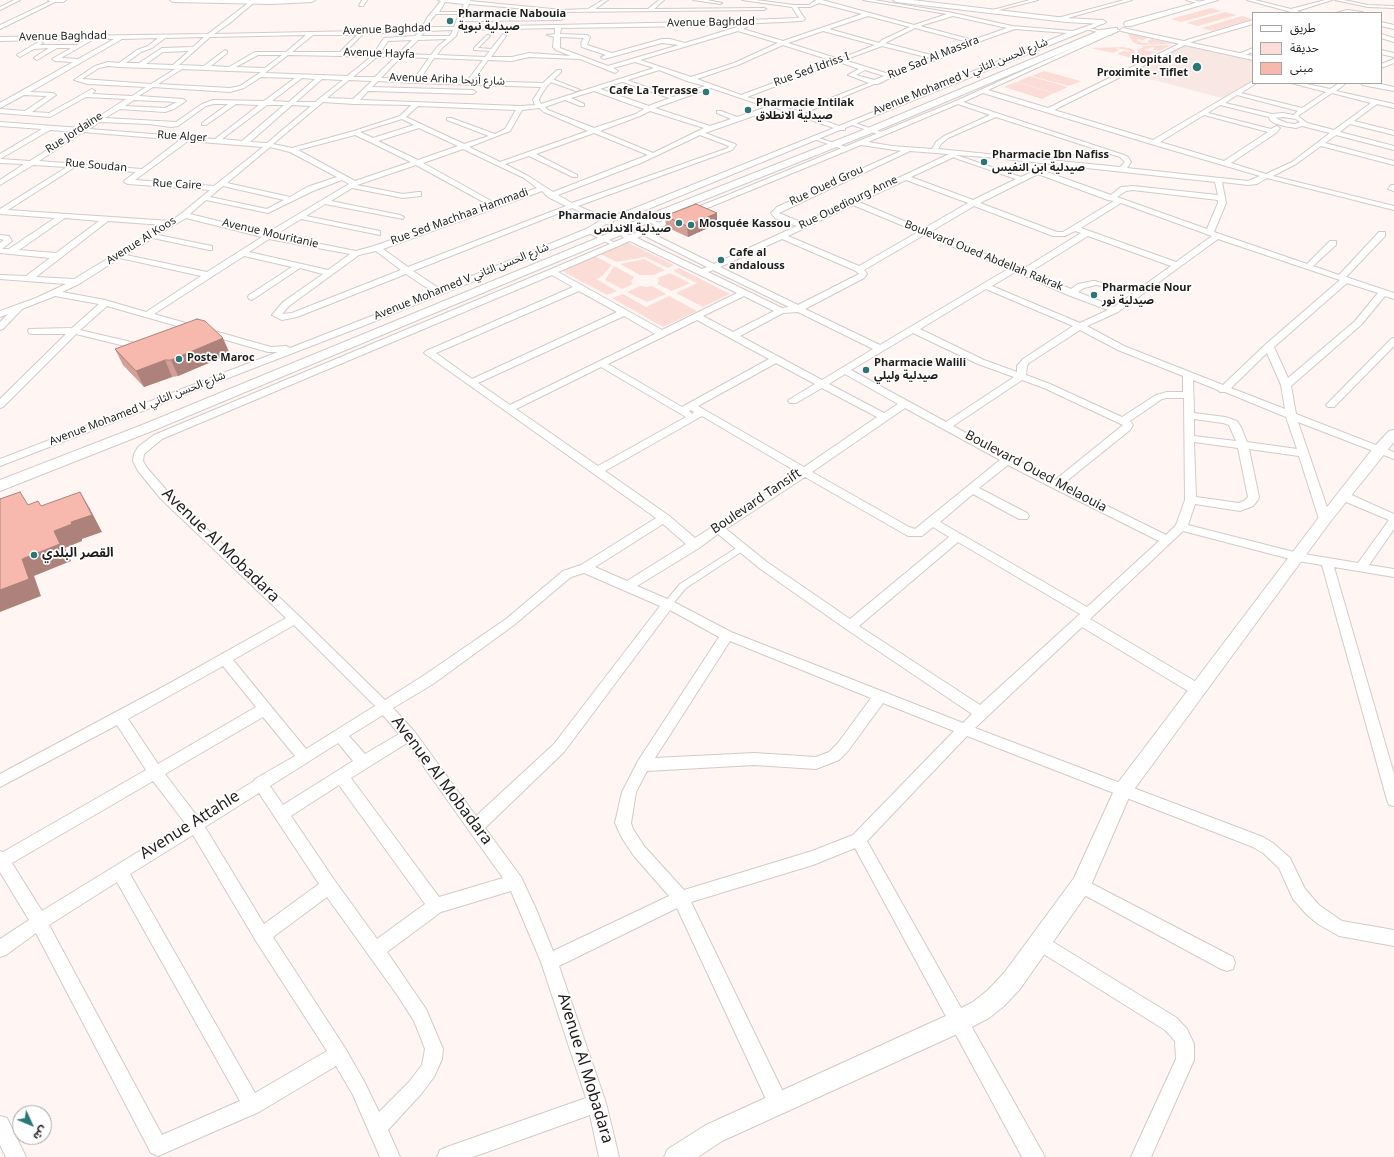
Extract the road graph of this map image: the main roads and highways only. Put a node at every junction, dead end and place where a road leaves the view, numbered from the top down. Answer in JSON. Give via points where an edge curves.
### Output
{"nodes":[{"id":1,"x":53,"y":0,"type":"edge"},
{"id":2,"x":63,"y":0,"type":"edge"},
{"id":3,"x":173,"y":0,"type":"edge"},
{"id":4,"x":303,"y":0,"type":"edge"},
{"id":5,"x":312,"y":0,"type":"edge"},
{"id":6,"x":896,"y":0,"type":"edge"},
{"id":7,"x":253,"y":1,"type":"edge"},
{"id":8,"x":1204,"y":1,"type":"edge"},
{"id":9,"x":1109,"y":26,"type":"junction"},
{"id":10,"x":280,"y":364,"type":"junction"},
{"id":11,"x":0,"y":476,"type":"edge"},
{"id":12,"x":0,"y":486,"type":"edge"}],
"edges":[{"from":1,"to":2,"type":"main road"},
{"from":3,"to":7,"type":"main road"},
{"from":4,"to":5,"type":"main road"},
{"from":4,"to":7,"type":"main road"},
{"from":6,"to":9,"type":"main road"},
{"from":8,"to":9,"type":"main road"},
{"from":9,"to":10,"type":"main road","via":[[849,136],[640,215],[616,230],[305,359]]},
{"from":10,"to":11,"type":"main road"},
{"from":10,"to":12,"type":"main road","via":[[90,451]]}]}
